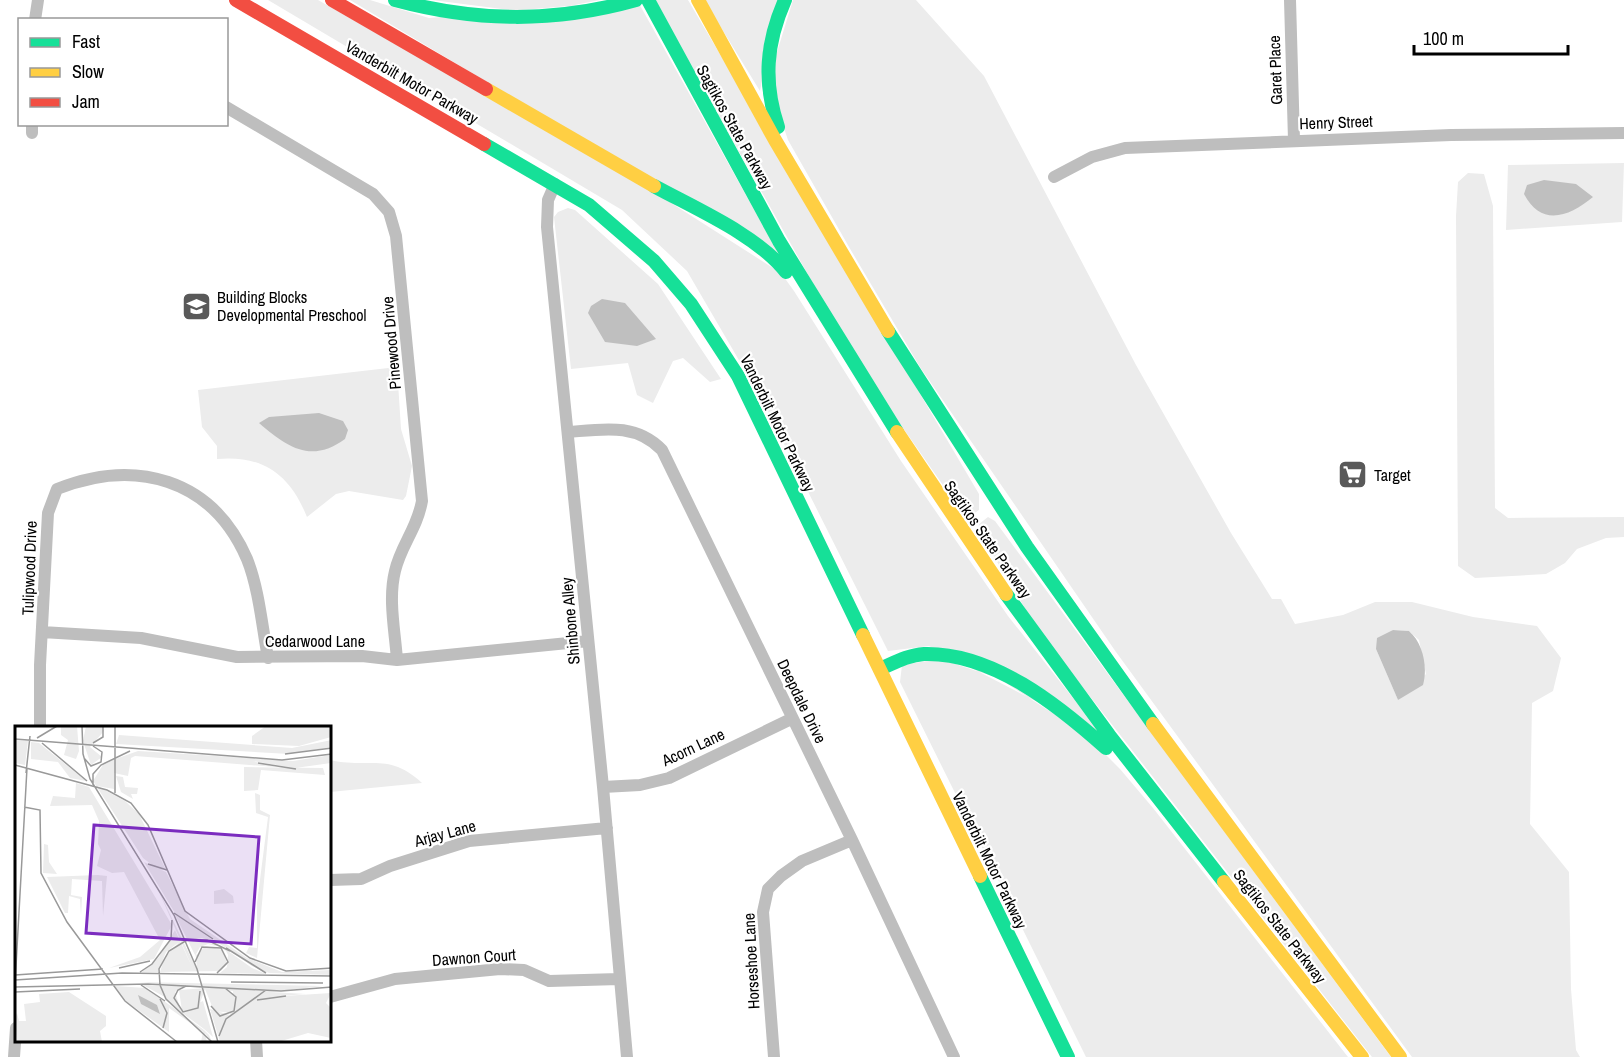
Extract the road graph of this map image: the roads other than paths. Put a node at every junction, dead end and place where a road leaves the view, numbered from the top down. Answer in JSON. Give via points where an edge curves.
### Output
{"nodes":[{"id":1,"x":38,"y":0,"type":"edge"},
{"id":2,"x":236,"y":0,"type":"edge"},
{"id":3,"x":333,"y":0,"type":"edge"},
{"id":4,"x":395,"y":0,"type":"edge"},
{"id":5,"x":636,"y":0,"type":"edge"},
{"id":6,"x":648,"y":0,"type":"edge"},
{"id":7,"x":698,"y":0,"type":"edge"},
{"id":8,"x":785,"y":0,"type":"edge"},
{"id":9,"x":1290,"y":0,"type":"edge"},
{"id":10,"x":35,"y":18,"type":"edge"},
{"id":11,"x":228,"y":108,"type":"edge"},
{"id":12,"x":1624,"y":133,"type":"edge"},
{"id":13,"x":1294,"y":140,"type":"junction"},
{"id":14,"x":1054,"y":177,"type":"dead end"},
{"id":15,"x":797,"y":179,"type":"junction"},
{"id":16,"x":555,"y":184,"type":"junction"},
{"id":17,"x":865,"y":383,"type":"junction"},
{"id":18,"x":569,"y":432,"type":"junction"},
{"id":19,"x":42,"y":632,"type":"junction"},
{"id":20,"x":588,"y":640,"type":"junction"},
{"id":21,"x":268,"y":658,"type":"junction"},
{"id":22,"x":397,"y":660,"type":"junction"},
{"id":23,"x":880,"y":669,"type":"junction"},
{"id":24,"x":791,"y":719,"type":"junction"},
{"id":25,"x":40,"y":726,"type":"edge"},
{"id":26,"x":603,"y":787,"type":"junction"},
{"id":27,"x":607,"y":828,"type":"junction"},
{"id":28,"x":852,"y":840,"type":"junction"},
{"id":29,"x":1213,"y":867,"type":"junction"},
{"id":30,"x":332,"y":880,"type":"edge"},
{"id":31,"x":620,"y":979,"type":"junction"},
{"id":32,"x":332,"y":996,"type":"edge"},
{"id":33,"x":15,"y":1042,"type":"edge"},
{"id":34,"x":256,"y":1042,"type":"edge"},
{"id":35,"x":14,"y":1057,"type":"edge"},
{"id":36,"x":257,"y":1057,"type":"edge"},
{"id":37,"x":627,"y":1057,"type":"edge"},
{"id":38,"x":774,"y":1057,"type":"edge"},
{"id":39,"x":954,"y":1057,"type":"edge"},
{"id":40,"x":1068,"y":1057,"type":"edge"},
{"id":41,"x":1362,"y":1057,"type":"edge"},
{"id":42,"x":1400,"y":1057,"type":"edge"}],
"edges":[{"from":1,"to":10,"type":"street"},
{"from":2,"to":16,"type":"main road","name":"Vanderbilt Motor Parkway"},
{"from":3,"to":17,"type":"main road","via":[[767,251],[788,273],[822,330]]},
{"from":4,"to":5,"type":"main road","via":[[461,16],[508,20],[564,17]]},
{"from":6,"to":17,"type":"main road","name":"Sagtikos State Parkway","via":[[753,195]]},
{"from":7,"to":15,"type":"main road","name":"Sagtikos State Parkway"},
{"from":8,"to":15,"type":"main road","via":[[770,41],[767,75],[772,111]]},
{"from":9,"to":13,"type":"street","name":"Garet Place"},
{"from":11,"to":22,"type":"street","name":"Pinewood Drive","via":[[373,194],[389,212],[403,291],[422,501],[419,521],[395,571],[392,595]]},
{"from":12,"to":13,"type":"street","name":"Henry Street"},
{"from":13,"to":14,"type":"street","name":"Henry Street","via":[[1125,148],[1092,157]]},
{"from":15,"to":42,"type":"main road","name":"Sagtikos State Parkway","via":[[912,370],[1029,550]]},
{"from":16,"to":18,"type":"street","name":"Shinbone Alley","via":[[546,214]]},
{"from":16,"to":23,"type":"main road","name":"Vanderbilt Motor Parkway","via":[[637,243],[675,282],[710,329],[738,376]]},
{"from":17,"to":29,"type":"main road","name":"Sagtikos State Parkway","via":[[1027,624]]},
{"from":18,"to":20,"type":"street","name":"Shinbone Alley"},
{"from":18,"to":24,"type":"street","name":"Deepdale Drive","via":[[616,428],[636,432],[662,450]]},
{"from":19,"to":21,"type":"street","name":"Cedarwood Lane","via":[[141,638],[237,657]]},
{"from":19,"to":21,"type":"street","name":"Tulipwood Drive","via":[[48,513],[57,489],[99,475],[130,474],[156,477],[180,486],[205,501],[229,526],[248,561]]},
{"from":19,"to":25,"type":"street","name":"Tulipwood Drive"},
{"from":20,"to":22,"type":"street","name":"Cedarwood Lane"},
{"from":20,"to":26,"type":"street","name":"Shinbone Alley"},
{"from":21,"to":22,"type":"street","name":"Cedarwood Lane","via":[[362,656]]},
{"from":23,"to":29,"type":"main road","via":[[914,656],[944,655],[990,670],[1044,698],[1105,747],[1163,817]]},
{"from":23,"to":40,"type":"main road","name":"Vanderbilt Motor Parkway"},
{"from":24,"to":26,"type":"street","name":"Acorn Lane","via":[[669,778],[640,785]]},
{"from":24,"to":28,"type":"street","name":"Deepdale Drive"},
{"from":26,"to":27,"type":"street","name":"Shinbone Alley"},
{"from":27,"to":30,"type":"street","name":"Arjay Lane","via":[[469,841],[361,879]]},
{"from":27,"to":31,"type":"street","name":"Shinbone Alley"},
{"from":28,"to":38,"type":"street","name":"Horseshoe Lane","via":[[802,861],[768,889],[763,912]]},
{"from":28,"to":39,"type":"street","name":"Deepdale Drive"},
{"from":29,"to":41,"type":"main road","name":"Sagtikos State Parkway"},
{"from":31,"to":32,"type":"street","name":"Dawnon Court","via":[[549,981],[524,970],[500,969],[395,979]]},
{"from":31,"to":37,"type":"street","name":"Shinbone Alley"},
{"from":33,"to":35,"type":"street"},
{"from":34,"to":36,"type":"street"}]}
